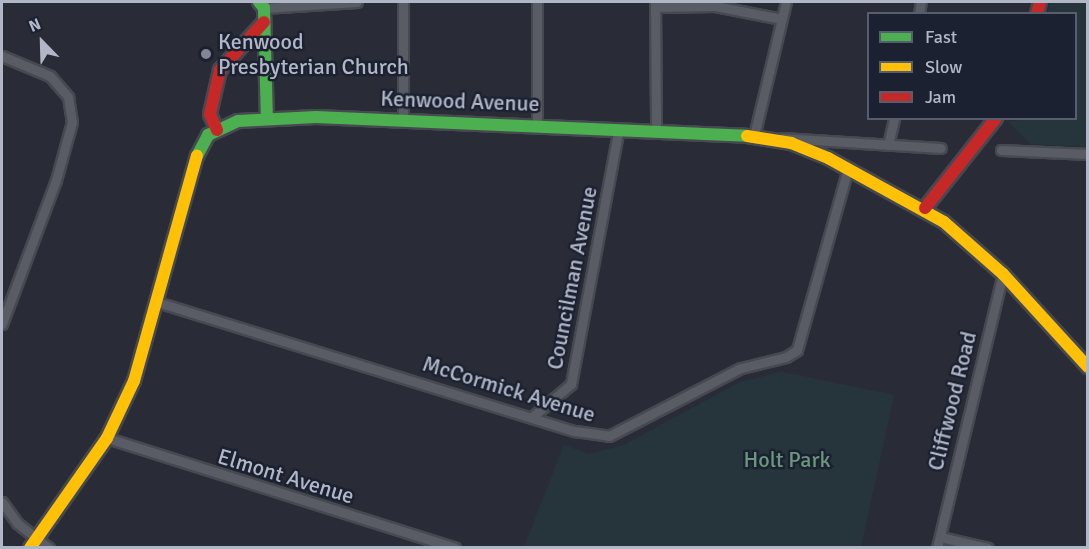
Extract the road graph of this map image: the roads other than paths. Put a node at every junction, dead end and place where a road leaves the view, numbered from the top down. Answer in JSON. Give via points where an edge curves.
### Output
{"nodes":[{"id":1,"x":357,"y":2,"type":"edge"},
{"id":2,"x":403,"y":2,"type":"edge"},
{"id":3,"x":537,"y":2,"type":"edge"},
{"id":4,"x":786,"y":2,"type":"edge"},
{"id":5,"x":262,"y":4,"type":"edge"},
{"id":6,"x":655,"y":4,"type":"edge"},
{"id":7,"x":782,"y":19,"type":"junction"},
{"id":8,"x":264,"y":22,"type":"junction"},
{"id":9,"x":2,"y":56,"type":"edge"},
{"id":10,"x":267,"y":119,"type":"junction"},
{"id":11,"x":403,"y":119,"type":"junction"},
{"id":12,"x":894,"y":120,"type":"edge"},
{"id":13,"x":994,"y":120,"type":"edge"},
{"id":14,"x":537,"y":124,"type":"junction"},
{"id":15,"x":620,"y":128,"type":"junction"},
{"id":16,"x":656,"y":129,"type":"junction"},
{"id":17,"x":217,"y":130,"type":"junction"},
{"id":18,"x":754,"y":136,"type":"junction"},
{"id":19,"x":773,"y":139,"type":"junction"},
{"id":20,"x":888,"y":145,"type":"junction"},
{"id":21,"x":941,"y":148,"type":"dead end"},
{"id":22,"x":1001,"y":150,"type":"dead end"},
{"id":23,"x":1088,"y":154,"type":"edge"},
{"id":24,"x":848,"y":168,"type":"junction"},
{"id":25,"x":925,"y":208,"type":"junction"},
{"id":26,"x":1003,"y":274,"type":"junction"},
{"id":27,"x":157,"y":302,"type":"junction"},
{"id":28,"x":2,"y":324,"type":"edge"},
{"id":29,"x":1059,"y":334,"type":"junction"},
{"id":30,"x":1088,"y":358,"type":"edge"},
{"id":31,"x":1088,"y":367,"type":"edge"},
{"id":32,"x":532,"y":417,"type":"junction"},
{"id":33,"x":107,"y":438,"type":"junction"},
{"id":34,"x":2,"y":502,"type":"edge"},
{"id":35,"x":939,"y":542,"type":"edge"},
{"id":36,"x":33,"y":544,"type":"edge"},
{"id":37,"x":49,"y":548,"type":"edge"},
{"id":38,"x":455,"y":548,"type":"edge"},
{"id":39,"x":988,"y":548,"type":"edge"}],
"edges":[{"from":1,"to":5,"type":"street"},
{"from":2,"to":11,"type":"street"},
{"from":3,"to":14,"type":"street"},
{"from":4,"to":7,"type":"street"},
{"from":5,"to":8,"type":"main road"},
{"from":6,"to":7,"type":"street","via":[[721,6]]},
{"from":6,"to":16,"type":"street"},
{"from":7,"to":18,"type":"street"},
{"from":8,"to":10,"type":"main road"},
{"from":8,"to":17,"type":"main road","via":[[220,70],[210,114]]},
{"from":9,"to":28,"type":"street","via":[[50,76],[68,97],[72,122],[56,180]]},
{"from":10,"to":11,"type":"main road","name":"Kenwood Avenue"},
{"from":10,"to":17,"type":"main road","name":"Kenwood Avenue","via":[[238,121]]},
{"from":11,"to":14,"type":"main road","name":"Kenwood Avenue"},
{"from":12,"to":20,"type":"street"},
{"from":13,"to":25,"type":"main road"},
{"from":14,"to":15,"type":"main road","name":"Kenwood Avenue"},
{"from":15,"to":16,"type":"main road","name":"Kenwood Avenue"},
{"from":15,"to":32,"type":"street","name":"Councilman Avenue","via":[[571,384]]},
{"from":16,"to":18,"type":"main road","name":"Kenwood Avenue"},
{"from":17,"to":27,"type":"main road","via":[[204,140],[190,171]]},
{"from":18,"to":19,"type":"main road","name":"Kenwood Avenue"},
{"from":19,"to":20,"type":"street"},
{"from":19,"to":24,"type":"main road","name":"Kenwood Avenue"},
{"from":20,"to":21,"type":"street"},
{"from":22,"to":23,"type":"street"},
{"from":24,"to":25,"type":"main road","name":"Kenwood Avenue"},
{"from":24,"to":32,"type":"street","name":"McCormick Avenue","via":[[794,353],[741,368],[609,436],[574,431]]},
{"from":25,"to":26,"type":"main road","name":"Kenwood Avenue"},
{"from":26,"to":29,"type":"main road","name":"Kenwood Avenue"},
{"from":26,"to":35,"type":"street","name":"Cliffwood Road"},
{"from":27,"to":32,"type":"street","name":"McCormick Avenue"},
{"from":27,"to":33,"type":"main road","via":[[143,356]]},
{"from":29,"to":30,"type":"street"},
{"from":29,"to":31,"type":"main road","name":"Kenwood Avenue"},
{"from":33,"to":36,"type":"main road"},
{"from":33,"to":38,"type":"street","name":"Elmont Avenue"},
{"from":34,"to":36,"type":"street"},
{"from":35,"to":39,"type":"street"},
{"from":36,"to":37,"type":"street"}]}
